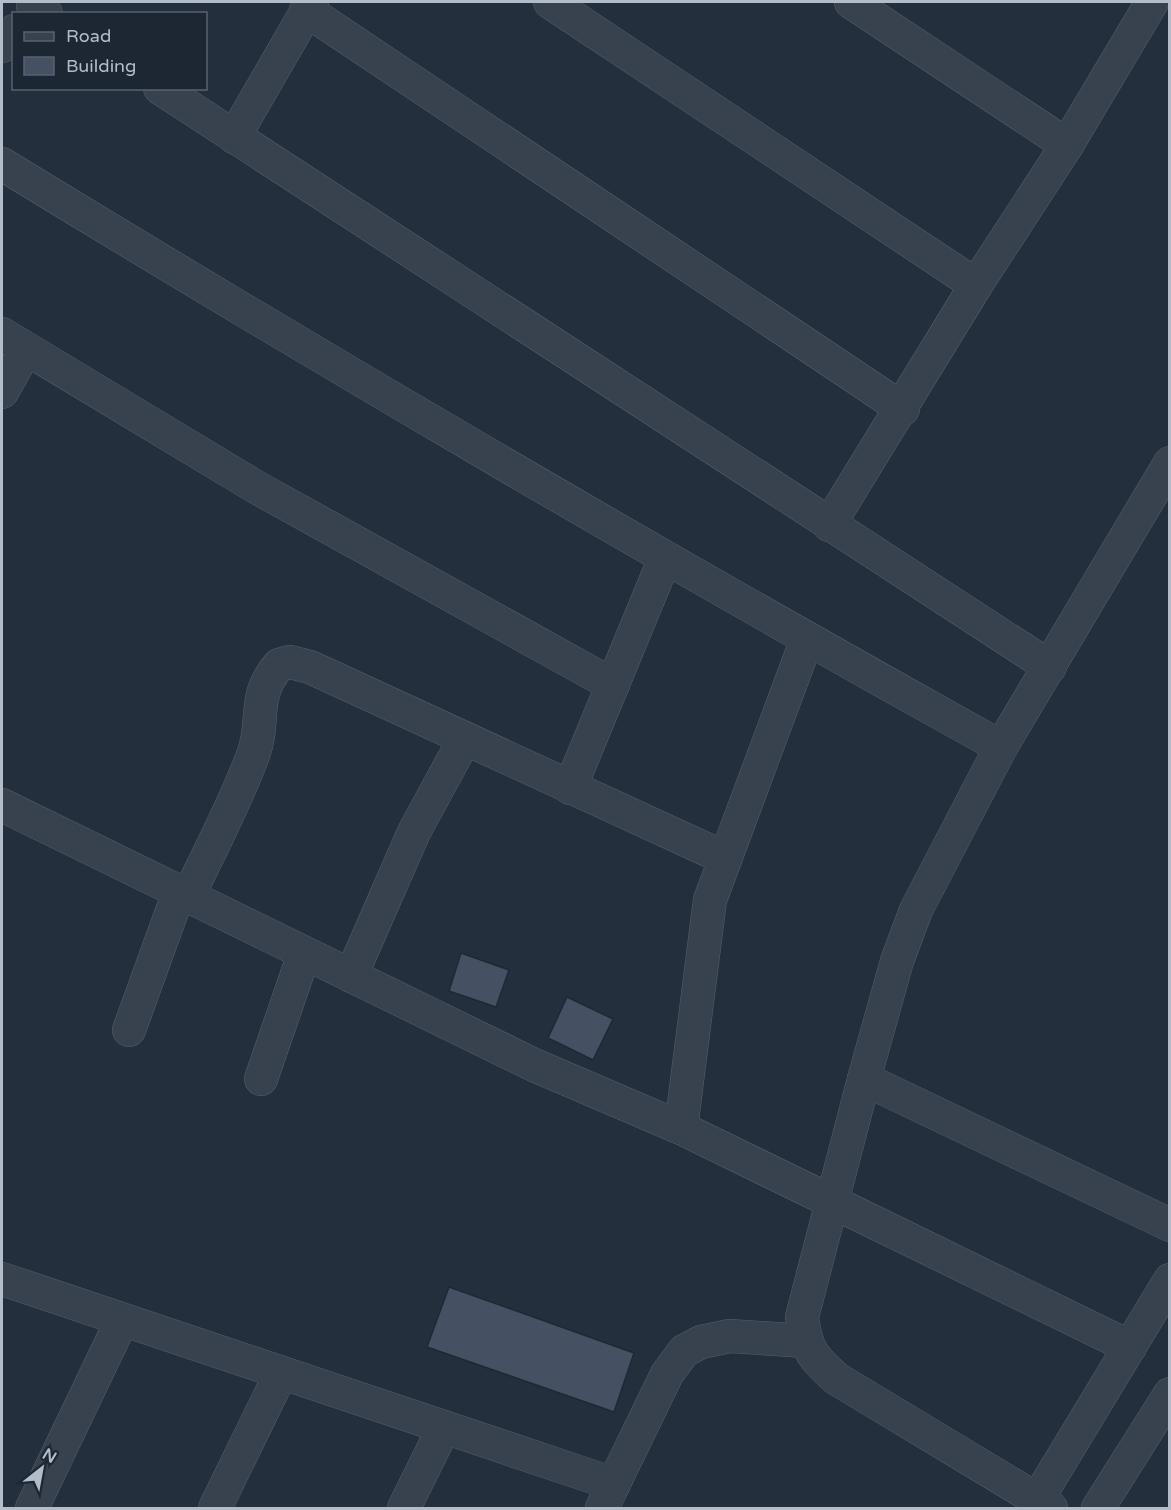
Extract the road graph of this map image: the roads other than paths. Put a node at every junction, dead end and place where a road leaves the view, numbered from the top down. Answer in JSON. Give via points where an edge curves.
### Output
{"nodes":[{"id":1,"x":550,"y":2,"type":"edge"},
{"id":2,"x":851,"y":2,"type":"edge"},
{"id":3,"x":1152,"y":2,"type":"edge"},
{"id":4,"x":309,"y":6,"type":"edge"},
{"id":5,"x":12,"y":34,"type":"edge"},
{"id":6,"x":2,"y":46,"type":"edge"},
{"id":7,"x":163,"y":90,"type":"edge"},
{"id":8,"x":234,"y":137,"type":"junction"},
{"id":9,"x":1068,"y":145,"type":"junction"},
{"id":10,"x":2,"y":164,"type":"edge"},
{"id":11,"x":976,"y":285,"type":"junction"},
{"id":12,"x":14,"y":342,"type":"edge"},
{"id":13,"x":2,"y":392,"type":"edge"},
{"id":14,"x":903,"y":409,"type":"junction"},
{"id":15,"x":1170,"y":463,"type":"edge"},
{"id":16,"x":829,"y":525,"type":"junction"},
{"id":17,"x":665,"y":558,"type":"junction"},
{"id":18,"x":807,"y":639,"type":"junction"},
{"id":19,"x":1050,"y":667,"type":"junction"},
{"id":20,"x":613,"y":685,"type":"junction"},
{"id":21,"x":464,"y":740,"type":"junction"},
{"id":22,"x":1001,"y":747,"type":"junction"},
{"id":23,"x":570,"y":788,"type":"junction"},
{"id":24,"x":2,"y":805,"type":"edge"},
{"id":25,"x":725,"y":858,"type":"junction"},
{"id":26,"x":183,"y":894,"type":"junction"},
{"id":27,"x":304,"y":954,"type":"junction"},
{"id":28,"x":351,"y":976,"type":"junction"},
{"id":29,"x":129,"y":1030,"type":"dead end"},
{"id":30,"x":261,"y":1078,"type":"dead end"},
{"id":31,"x":864,"y":1079,"type":"junction"},
{"id":32,"x":681,"y":1128,"type":"junction"},
{"id":33,"x":832,"y":1201,"type":"junction"},
{"id":34,"x":1170,"y":1225,"type":"edge"},
{"id":35,"x":2,"y":1279,"type":"edge"},
{"id":36,"x":1170,"y":1280,"type":"edge"},
{"id":37,"x":122,"y":1320,"type":"junction"},
{"id":38,"x":805,"y":1341,"type":"junction"},
{"id":39,"x":1130,"y":1347,"type":"junction"},
{"id":40,"x":281,"y":1373,"type":"junction"},
{"id":41,"x":1170,"y":1394,"type":"edge"},
{"id":42,"x":444,"y":1427,"type":"junction"},
{"id":43,"x":608,"y":1496,"type":"edge"},
{"id":44,"x":1044,"y":1504,"type":"edge"},
{"id":45,"x":32,"y":1509,"type":"edge"},
{"id":46,"x":215,"y":1509,"type":"edge"},
{"id":47,"x":404,"y":1509,"type":"edge"},
{"id":48,"x":1098,"y":1509,"type":"edge"}],
"edges":[{"from":1,"to":11,"type":"street"},
{"from":2,"to":9,"type":"street"},
{"from":3,"to":9,"type":"street"},
{"from":4,"to":8,"type":"street"},
{"from":4,"to":14,"type":"street"},
{"from":5,"to":6,"type":"street"},
{"from":7,"to":8,"type":"street"},
{"from":8,"to":16,"type":"street"},
{"from":9,"to":11,"type":"street"},
{"from":10,"to":17,"type":"street","via":[[332,365]]},
{"from":11,"to":14,"type":"street"},
{"from":12,"to":13,"type":"street"},
{"from":12,"to":20,"type":"street","via":[[256,487]]},
{"from":14,"to":16,"type":"street"},
{"from":15,"to":19,"type":"street"},
{"from":16,"to":19,"type":"street"},
{"from":17,"to":18,"type":"street"},
{"from":17,"to":20,"type":"street"},
{"from":18,"to":22,"type":"street"},
{"from":18,"to":25,"type":"street"},
{"from":19,"to":22,"type":"street"},
{"from":20,"to":23,"type":"street"},
{"from":21,"to":23,"type":"street"},
{"from":21,"to":26,"type":"street","via":[[310,667],[290,662],[279,664],[271,673],[259,704],[254,753]]},
{"from":21,"to":28,"type":"street","via":[[414,832]]},
{"from":22,"to":31,"type":"street","via":[[916,910],[897,961]]},
{"from":23,"to":25,"type":"street"},
{"from":24,"to":26,"type":"street"},
{"from":25,"to":32,"type":"street","via":[[710,900]]},
{"from":26,"to":27,"type":"street"},
{"from":26,"to":29,"type":"street"},
{"from":27,"to":28,"type":"street"},
{"from":27,"to":30,"type":"street"},
{"from":28,"to":32,"type":"street","via":[[534,1065]]},
{"from":31,"to":33,"type":"street"},
{"from":31,"to":34,"type":"street"},
{"from":32,"to":33,"type":"street"},
{"from":33,"to":38,"type":"street","via":[[802,1317]]},
{"from":33,"to":39,"type":"street"},
{"from":35,"to":37,"type":"street"},
{"from":36,"to":39,"type":"street"},
{"from":37,"to":40,"type":"street"},
{"from":37,"to":45,"type":"street"},
{"from":38,"to":43,"type":"street","via":[[730,1336],[701,1341],[684,1351],[667,1374]]},
{"from":38,"to":44,"type":"street","via":[[815,1360],[837,1379]]},
{"from":39,"to":44,"type":"street"},
{"from":40,"to":42,"type":"street"},
{"from":40,"to":46,"type":"street"},
{"from":41,"to":48,"type":"street"},
{"from":42,"to":43,"type":"street"},
{"from":42,"to":47,"type":"street"}]}
